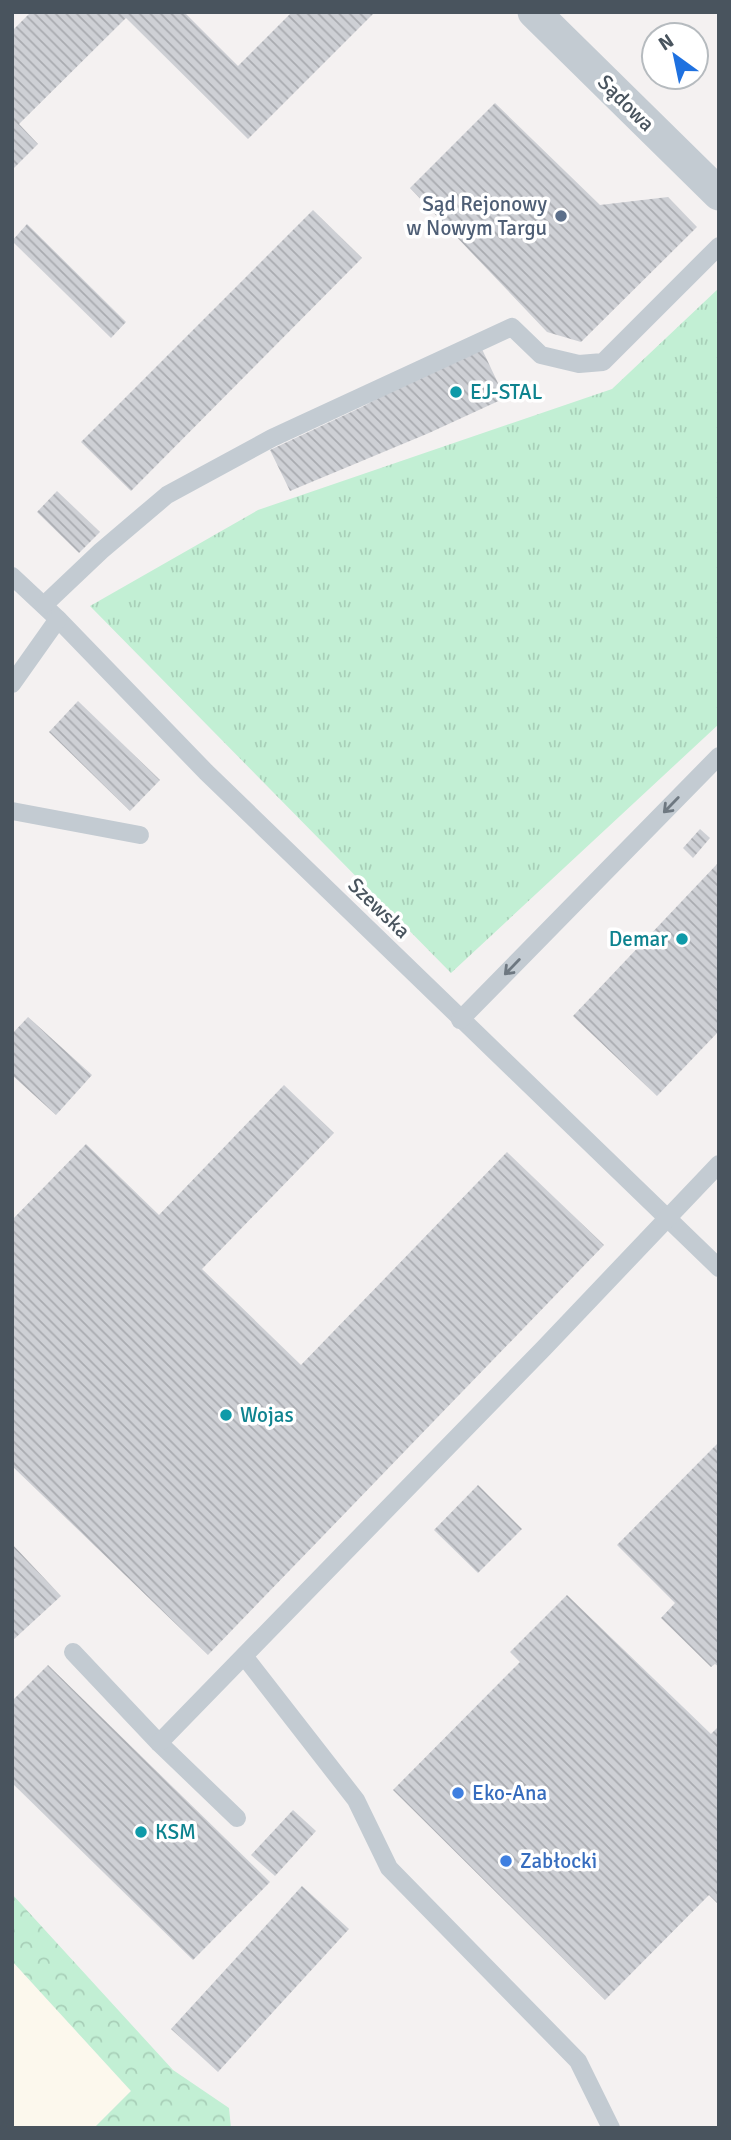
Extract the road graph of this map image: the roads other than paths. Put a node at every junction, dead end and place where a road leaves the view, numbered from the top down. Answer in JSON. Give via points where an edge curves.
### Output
{"nodes":[{"id":1,"x":534,"y":12,"type":"edge"},
{"id":2,"x":719,"y":194,"type":"edge"},
{"id":3,"x":719,"y":246,"type":"edge"},
{"id":4,"x":12,"y":576,"type":"edge"},
{"id":5,"x":44,"y":605,"type":"junction"},
{"id":6,"x":58,"y":619,"type":"junction"},
{"id":7,"x":12,"y":684,"type":"edge"},
{"id":8,"x":719,"y":756,"type":"edge"},
{"id":9,"x":12,"y":811,"type":"edge"},
{"id":10,"x":139,"y":835,"type":"dead end"},
{"id":11,"x":460,"y":1020,"type":"junction"},
{"id":12,"x":719,"y":1164,"type":"edge"},
{"id":13,"x":668,"y":1219,"type":"junction"},
{"id":14,"x":719,"y":1268,"type":"edge"},
{"id":15,"x":73,"y":1652,"type":"dead end"},
{"id":16,"x":244,"y":1656,"type":"junction"},
{"id":17,"x":159,"y":1742,"type":"junction"},
{"id":18,"x":237,"y":1818,"type":"dead end"},
{"id":19,"x":611,"y":2128,"type":"edge"}],
"edges":[{"from":1,"to":2,"type":"street","name":"Sądowa"},
{"from":3,"to":5,"type":"lane","via":[[603,362],[579,364],[541,355],[512,327],[272,438],[167,495]]},
{"from":4,"to":5,"type":"lane","name":"Szewska"},
{"from":5,"to":6,"type":"lane","name":"Szewska"},
{"from":6,"to":7,"type":"lane"},
{"from":6,"to":11,"type":"lane","name":"Szewska","via":[[206,772]]},
{"from":8,"to":11,"type":"lane","one_way":true},
{"from":9,"to":10,"type":"lane"},
{"from":11,"to":13,"type":"lane","name":"Szewska"},
{"from":12,"to":13,"type":"lane"},
{"from":13,"to":14,"type":"lane","name":"Szewska"},
{"from":13,"to":16,"type":"lane"},
{"from":15,"to":17,"type":"lane"},
{"from":16,"to":17,"type":"lane"},
{"from":16,"to":19,"type":"lane","via":[[356,1800],[389,1868],[578,2060]]},
{"from":17,"to":18,"type":"lane"}]}
